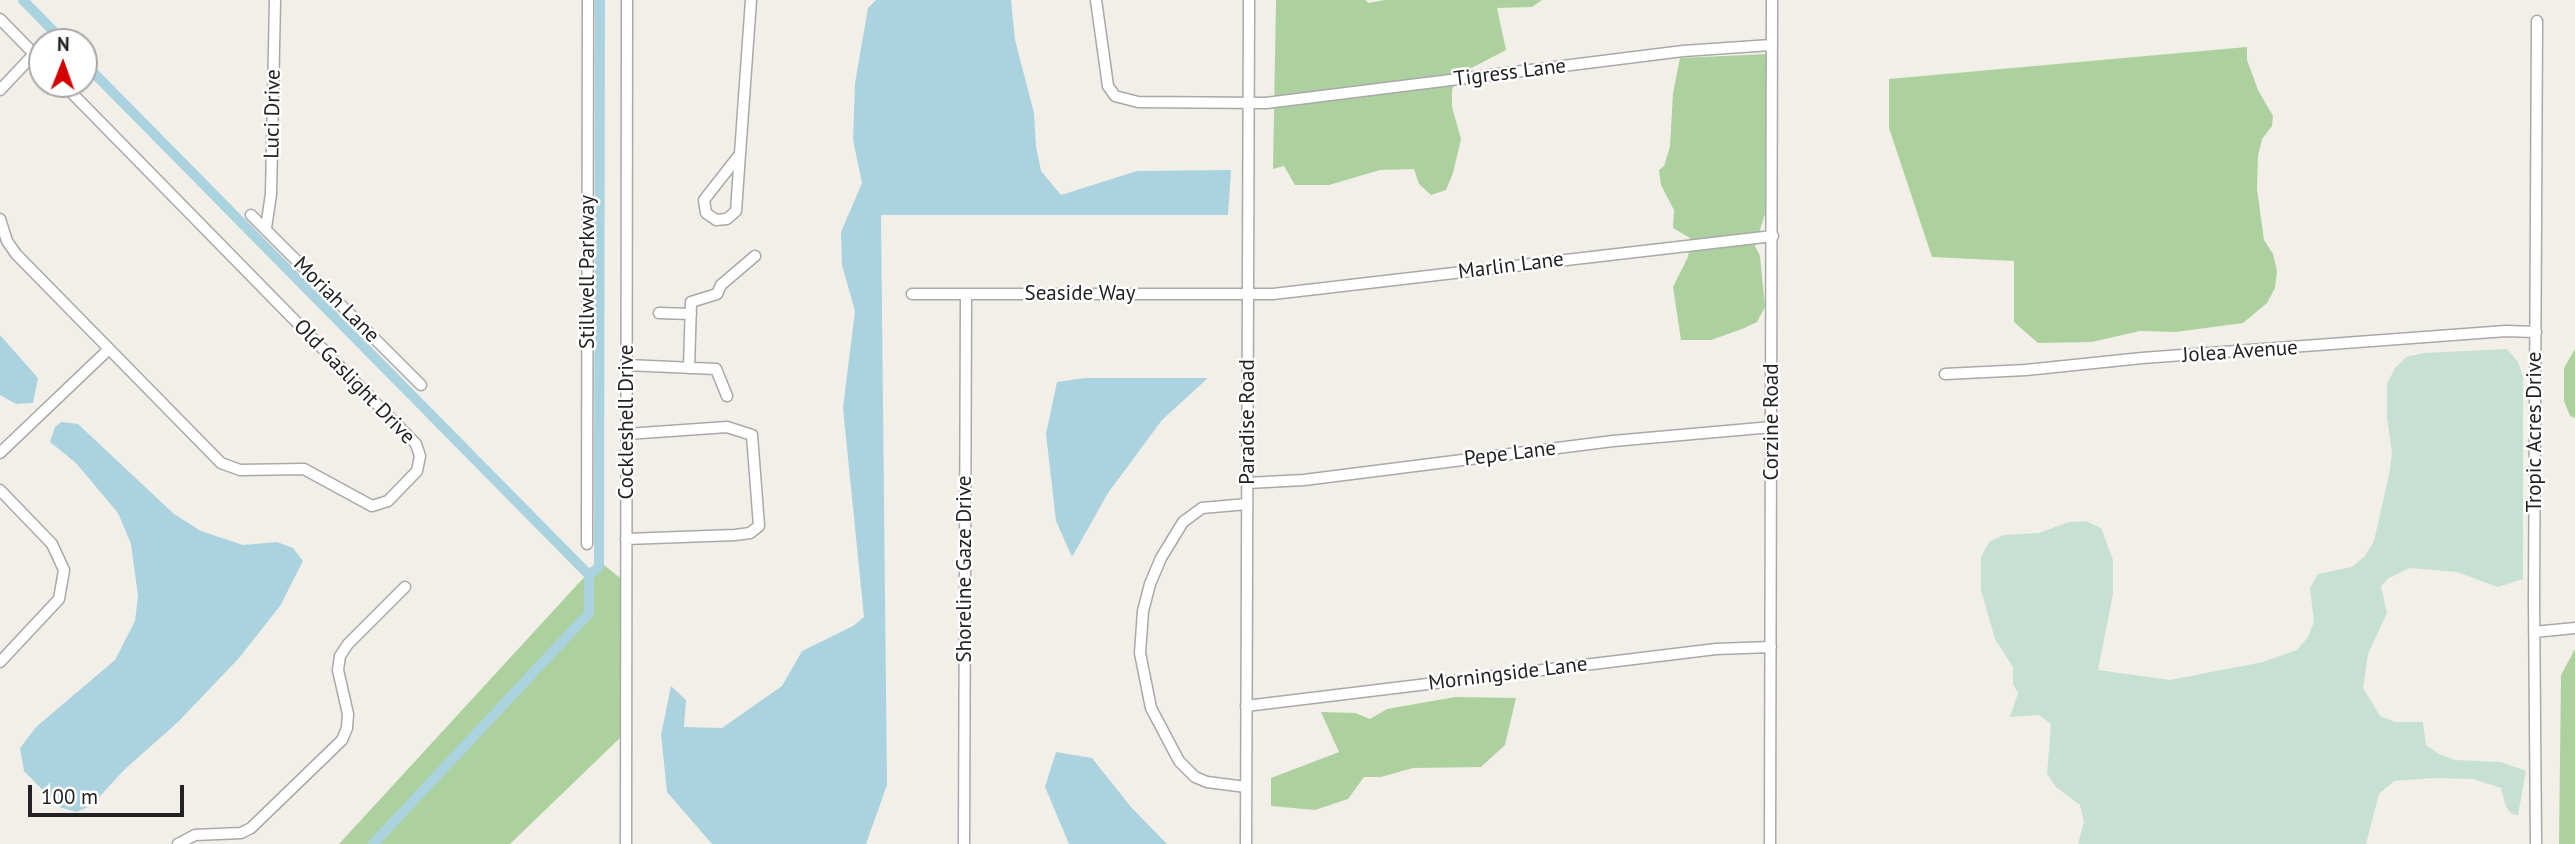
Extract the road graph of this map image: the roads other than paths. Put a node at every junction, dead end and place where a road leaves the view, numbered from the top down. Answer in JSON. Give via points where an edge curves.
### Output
{"nodes":[{"id":1,"x":275,"y":0,"type":"edge"},
{"id":2,"x":588,"y":0,"type":"edge"},
{"id":3,"x":627,"y":0,"type":"edge"},
{"id":4,"x":751,"y":0,"type":"edge"},
{"id":5,"x":1096,"y":0,"type":"edge"},
{"id":6,"x":1250,"y":0,"type":"edge"},
{"id":7,"x":1772,"y":0,"type":"edge"},
{"id":8,"x":0,"y":19,"type":"edge"},
{"id":9,"x":2537,"y":21,"type":"dead end"},
{"id":10,"x":1771,"y":45,"type":"junction"},
{"id":11,"x":28,"y":48,"type":"edge"},
{"id":12,"x":28,"y":66,"type":"edge"},
{"id":13,"x":0,"y":90,"type":"edge"},
{"id":14,"x":77,"y":98,"type":"edge"},
{"id":15,"x":1249,"y":103,"type":"junction"},
{"id":16,"x":740,"y":154,"type":"junction"},
{"id":17,"x":251,"y":215,"type":"dead end"},
{"id":18,"x":0,"y":219,"type":"edge"},
{"id":19,"x":266,"y":228,"type":"junction"},
{"id":20,"x":1773,"y":236,"type":"junction"},
{"id":21,"x":755,"y":256,"type":"dead end"},
{"id":22,"x":912,"y":294,"type":"dead end"},
{"id":23,"x":966,"y":294,"type":"junction"},
{"id":24,"x":1249,"y":295,"type":"junction"},
{"id":25,"x":659,"y":313,"type":"dead end"},
{"id":26,"x":691,"y":314,"type":"junction"},
{"id":27,"x":2536,"y":332,"type":"junction"},
{"id":28,"x":109,"y":349,"type":"junction"},
{"id":29,"x":627,"y":365,"type":"junction"},
{"id":30,"x":689,"y":368,"type":"junction"},
{"id":31,"x":1944,"y":374,"type":"dead end"},
{"id":32,"x":421,"y":385,"type":"dead end"},
{"id":33,"x":727,"y":396,"type":"dead end"},
{"id":34,"x":1772,"y":427,"type":"junction"},
{"id":35,"x":626,"y":434,"type":"junction"},
{"id":36,"x":0,"y":453,"type":"edge"},
{"id":37,"x":1247,"y":483,"type":"junction"},
{"id":38,"x":0,"y":490,"type":"edge"},
{"id":39,"x":1247,"y":504,"type":"junction"},
{"id":40,"x":626,"y":539,"type":"junction"},
{"id":41,"x":587,"y":544,"type":"dead end"},
{"id":42,"x":405,"y":587,"type":"dead end"},
{"id":43,"x":2575,"y":628,"type":"edge"},
{"id":44,"x":2534,"y":632,"type":"junction"},
{"id":45,"x":1771,"y":647,"type":"junction"},
{"id":46,"x":0,"y":662,"type":"edge"},
{"id":47,"x":1246,"y":706,"type":"junction"},
{"id":48,"x":1246,"y":787,"type":"junction"},
{"id":49,"x":178,"y":844,"type":"edge"},
{"id":50,"x":626,"y":844,"type":"edge"},
{"id":51,"x":964,"y":844,"type":"edge"},
{"id":52,"x":1245,"y":844,"type":"edge"},
{"id":53,"x":1770,"y":844,"type":"edge"},
{"id":54,"x":2536,"y":844,"type":"edge"}],
"edges":[{"from":1,"to":19,"type":"street","name":"Luci Drive","via":[[271,194]]},
{"from":2,"to":41,"type":"street","name":"Stillwell Parkway"},
{"from":3,"to":29,"type":"street","name":"Cockleshell Drive"},
{"from":4,"to":16,"type":"street"},
{"from":5,"to":15,"type":"street","name":"Tigress Lane","via":[[1104,74],[1115,96],[1138,102]]},
{"from":6,"to":15,"type":"street","name":"Paradise Road"},
{"from":7,"to":10,"type":"street","name":"Corzine Road"},
{"from":8,"to":11,"type":"street"},
{"from":9,"to":27,"type":"street","name":"Tropic Acres Drive"},
{"from":10,"to":15,"type":"street","name":"Tigress Lane","via":[[1683,51]]},
{"from":10,"to":20,"type":"street","name":"Corzine Road"},
{"from":12,"to":13,"type":"street"},
{"from":14,"to":28,"type":"street","name":"Old Gaslight Drive","via":[[416,444],[421,464],[388,501],[372,506],[304,470],[229,467]]},
{"from":15,"to":24,"type":"street","name":"Paradise Road"},
{"from":16,"to":16,"type":"street","via":[[736,211],[727,219],[716,220],[706,213],[704,200]]},
{"from":17,"to":19,"type":"street","name":"Moriah Lane"},
{"from":18,"to":28,"type":"street","name":"Old Gaslight Drive","via":[[16,254]]},
{"from":19,"to":32,"type":"street","name":"Moriah Lane"},
{"from":20,"to":24,"type":"street","name":"Marlin Lane"},
{"from":20,"to":34,"type":"street","name":"Corzine Road"},
{"from":21,"to":26,"type":"street","via":[[721,285],[717,294],[691,302]]},
{"from":22,"to":23,"type":"street","name":"Seaside Way"},
{"from":23,"to":24,"type":"street","name":"Seaside Way"},
{"from":23,"to":51,"type":"street","name":"Shoreline Gaze Drive"},
{"from":24,"to":37,"type":"street","name":"Paradise Road"},
{"from":25,"to":26,"type":"street"},
{"from":26,"to":30,"type":"street"},
{"from":27,"to":31,"type":"street","name":"Jolea Avenue"},
{"from":27,"to":44,"type":"street","name":"Tropic Acres Drive"},
{"from":28,"to":36,"type":"street"},
{"from":29,"to":30,"type":"street"},
{"from":29,"to":35,"type":"street","name":"Cockleshell Drive"},
{"from":30,"to":33,"type":"street","via":[[716,369]]},
{"from":34,"to":37,"type":"street","name":"Pepe Lane"},
{"from":34,"to":45,"type":"street","name":"Corzine Road"},
{"from":35,"to":40,"type":"street","name":"Cockleshell Drive"},
{"from":35,"to":40,"type":"street","via":[[727,427],[752,435],[759,526],[735,536]]},
{"from":37,"to":39,"type":"street","name":"Paradise Road"},
{"from":38,"to":46,"type":"street","via":[[52,544],[64,570],[59,599]]},
{"from":39,"to":47,"type":"street","name":"Paradise Road"},
{"from":39,"to":48,"type":"street","via":[[1202,508],[1184,522],[1150,584],[1140,653],[1151,708],[1178,761],[1207,782]]},
{"from":40,"to":50,"type":"street","name":"Cockleshell Drive"},
{"from":42,"to":49,"type":"street","via":[[340,656],[338,670],[348,714],[342,740],[251,828],[241,833],[195,835]]},
{"from":43,"to":44,"type":"street"},
{"from":44,"to":54,"type":"street","name":"Tropic Acres Drive"},
{"from":45,"to":47,"type":"street","name":"Morningside Lane","via":[[1716,649]]},
{"from":45,"to":53,"type":"street","name":"Corzine Road"},
{"from":47,"to":48,"type":"street","name":"Paradise Road"},
{"from":48,"to":52,"type":"street","name":"Paradise Road"}]}
